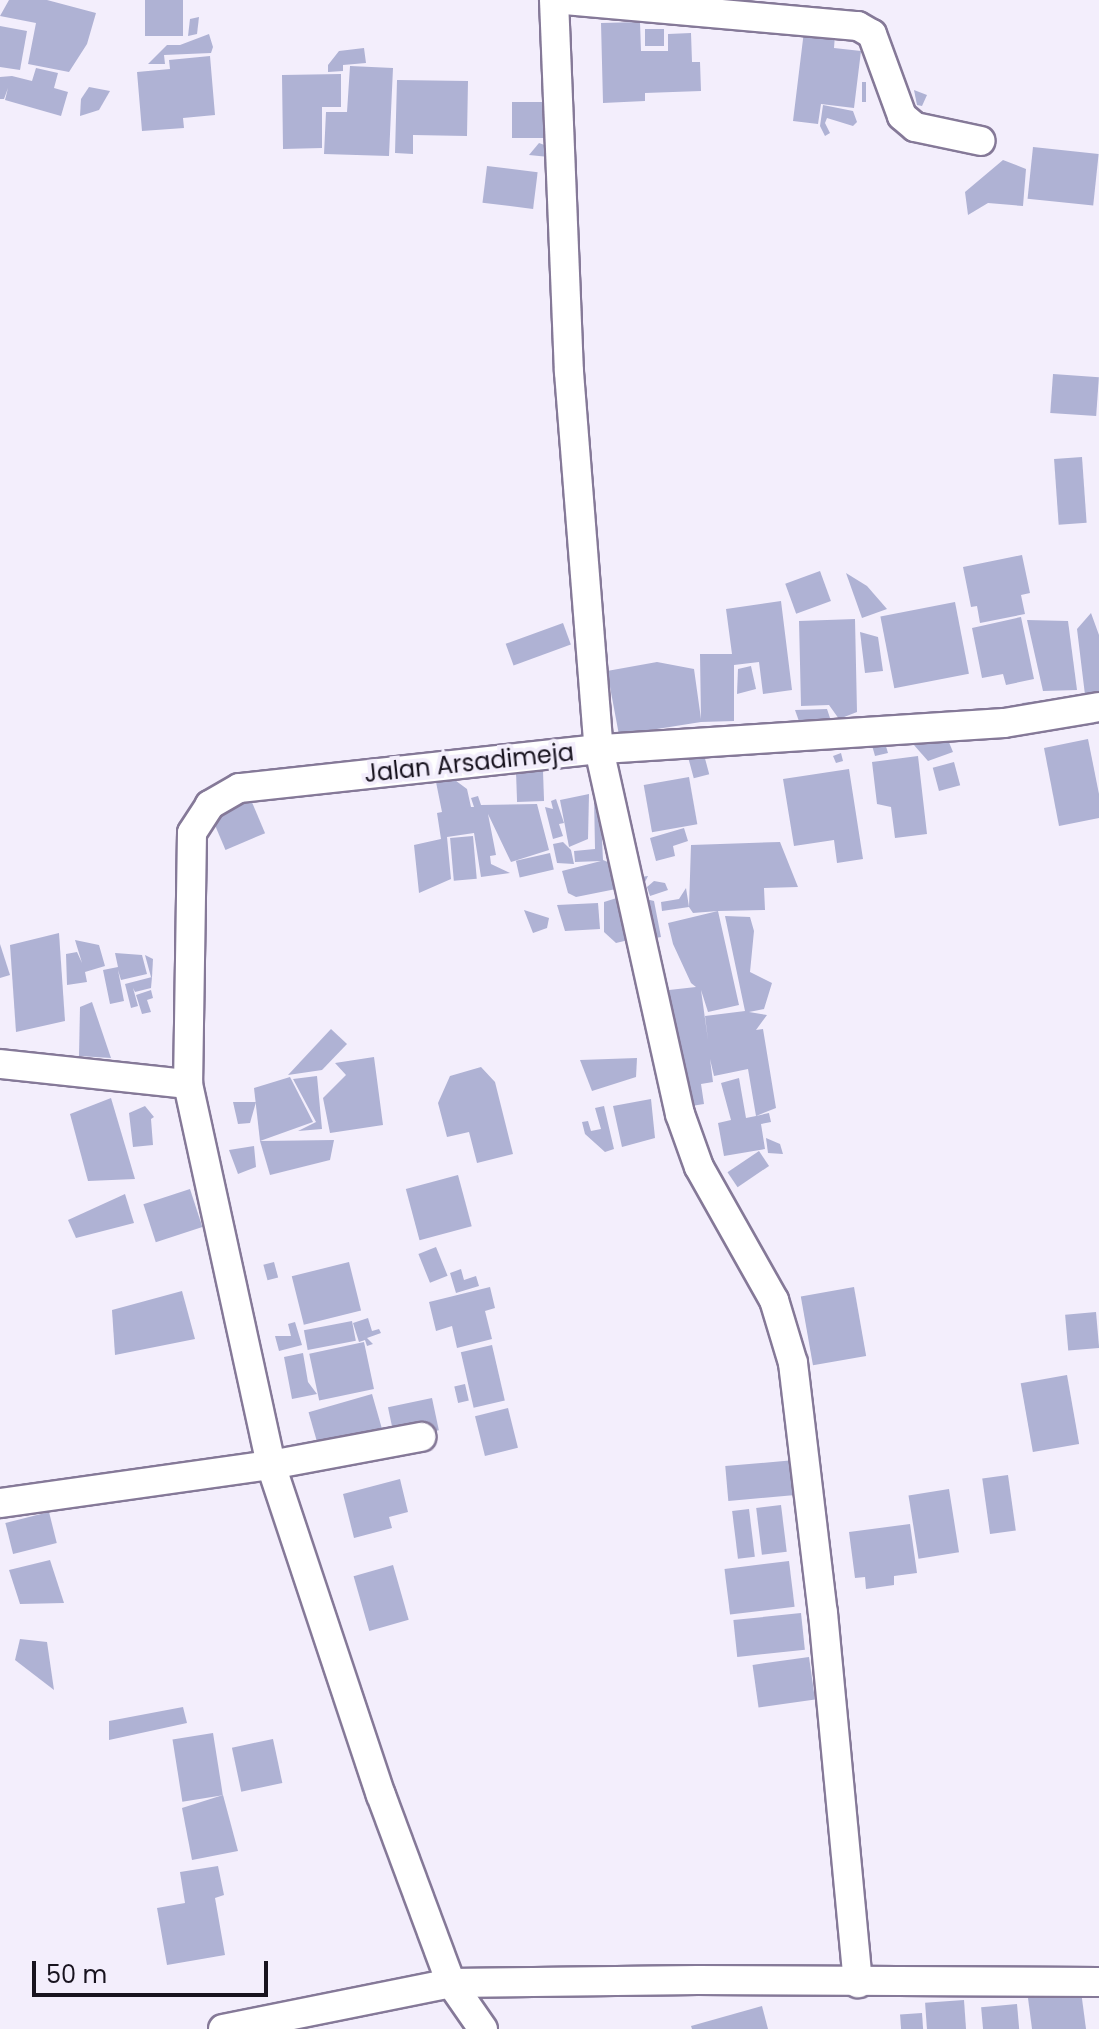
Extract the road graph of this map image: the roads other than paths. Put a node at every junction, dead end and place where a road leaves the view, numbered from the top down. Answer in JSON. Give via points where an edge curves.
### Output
{"nodes":[{"id":1,"x":554,"y":0,"type":"edge"},
{"id":2,"x":565,"y":0,"type":"edge"},
{"id":3,"x":981,"y":141,"type":"dead end"},
{"id":4,"x":1099,"y":707,"type":"edge"},
{"id":5,"x":599,"y":749,"type":"junction"},
{"id":6,"x":0,"y":1064,"type":"edge"},
{"id":7,"x":188,"y":1084,"type":"junction"},
{"id":8,"x":421,"y":1437,"type":"dead end"},
{"id":9,"x":271,"y":1465,"type":"junction"},
{"id":10,"x":0,"y":1503,"type":"edge"},
{"id":11,"x":1099,"y":1982,"type":"edge"},
{"id":12,"x":451,"y":1983,"type":"junction"},
{"id":13,"x":858,"y":1983,"type":"junction"},
{"id":14,"x":223,"y":2029,"type":"edge"},
{"id":15,"x":483,"y":2029,"type":"edge"}],
"edges":[{"from":1,"to":5,"type":"street","name":"Jalan Arsadimeja","via":[[569,372]]},
{"from":2,"to":3,"type":"street","via":[[858,26],[872,34],[902,116],[915,127]]},
{"from":4,"to":5,"type":"street","via":[[1004,723]]},
{"from":5,"to":7,"type":"street","name":"Jalan Arsadimeja","via":[[239,788],[210,805],[192,833]]},
{"from":5,"to":13,"type":"street","via":[[680,1114],[699,1167],[774,1300],[793,1363]]},
{"from":6,"to":7,"type":"street"},
{"from":7,"to":9,"type":"street","name":"Jalan Arsadimeja"},
{"from":8,"to":9,"type":"street"},
{"from":9,"to":10,"type":"street"},
{"from":9,"to":12,"type":"street","name":"Jalan Arsadimeja","via":[[381,1795]]},
{"from":11,"to":13,"type":"street"},
{"from":12,"to":13,"type":"street"},
{"from":12,"to":14,"type":"street"},
{"from":12,"to":15,"type":"street","name":"Jalan Arsadimeja"}]}
